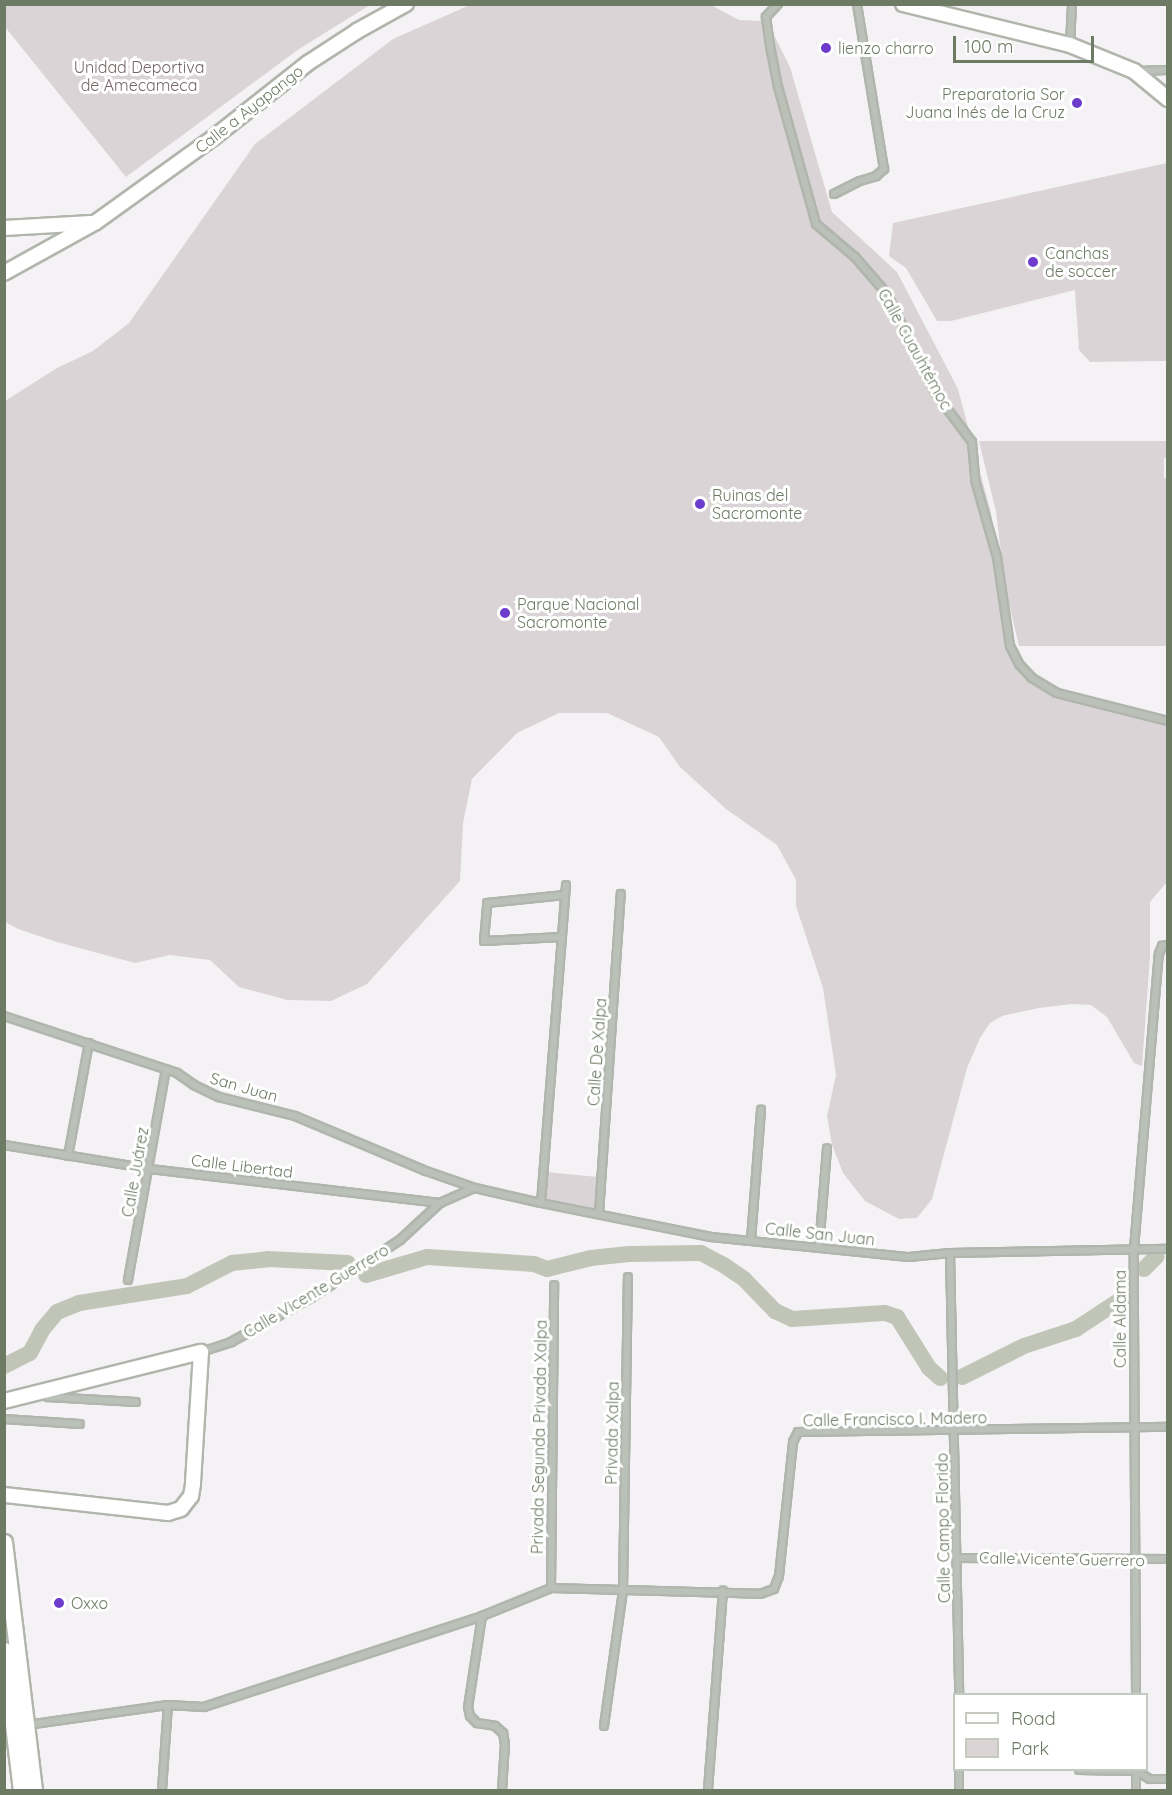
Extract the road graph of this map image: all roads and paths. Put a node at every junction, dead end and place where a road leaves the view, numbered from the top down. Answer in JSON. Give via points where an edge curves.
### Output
{"nodes":[{"id":1,"x":406,"y":4,"type":"edge"},
{"id":2,"x":778,"y":4,"type":"edge"},
{"id":3,"x":856,"y":4,"type":"edge"},
{"id":4,"x":903,"y":4,"type":"edge"},
{"id":5,"x":1072,"y":4,"type":"edge"},
{"id":6,"x":1070,"y":45,"type":"junction"},
{"id":7,"x":1167,"y":70,"type":"edge"},
{"id":8,"x":1134,"y":72,"type":"junction"},
{"id":9,"x":1167,"y":99,"type":"edge"},
{"id":10,"x":834,"y":194,"type":"dead end"},
{"id":11,"x":96,"y":222,"type":"junction"},
{"id":12,"x":4,"y":228,"type":"edge"},
{"id":13,"x":4,"y":273,"type":"edge"},
{"id":14,"x":1167,"y":721,"type":"edge"},
{"id":15,"x":566,"y":885,"type":"dead end"},
{"id":16,"x":621,"y":894,"type":"dead end"},
{"id":17,"x":565,"y":895,"type":"junction"},
{"id":18,"x":561,"y":937,"type":"junction"},
{"id":19,"x":1165,"y":946,"type":"edge"},
{"id":20,"x":4,"y":1016,"type":"edge"},
{"id":21,"x":90,"y":1043,"type":"junction"},
{"id":22,"x":166,"y":1069,"type":"junction"},
{"id":23,"x":761,"y":1109,"type":"dead end"},
{"id":24,"x":4,"y":1145,"type":"edge"},
{"id":25,"x":826,"y":1148,"type":"dead end"},
{"id":26,"x":68,"y":1156,"type":"junction"},
{"id":27,"x":150,"y":1169,"type":"junction"},
{"id":28,"x":475,"y":1188,"type":"junction"},
{"id":29,"x":440,"y":1203,"type":"junction"},
{"id":30,"x":541,"y":1203,"type":"junction"},
{"id":31,"x":600,"y":1213,"type":"junction"},
{"id":32,"x":751,"y":1240,"type":"junction"},
{"id":33,"x":819,"y":1248,"type":"junction"},
{"id":34,"x":1134,"y":1249,"type":"junction"},
{"id":35,"x":1167,"y":1249,"type":"edge"},
{"id":36,"x":950,"y":1253,"type":"junction"},
{"id":37,"x":628,"y":1277,"type":"dead end"},
{"id":38,"x":128,"y":1280,"type":"dead end"},
{"id":39,"x":554,"y":1285,"type":"dead end"},
{"id":40,"x":201,"y":1352,"type":"junction"},
{"id":41,"x":41,"y":1392,"type":"junction"},
{"id":42,"x":4,"y":1401,"type":"edge"},
{"id":43,"x":136,"y":1402,"type":"dead end"},
{"id":44,"x":4,"y":1419,"type":"edge"},
{"id":45,"x":80,"y":1424,"type":"dead end"},
{"id":46,"x":1167,"y":1427,"type":"edge"},
{"id":47,"x":1133,"y":1428,"type":"junction"},
{"id":48,"x":955,"y":1431,"type":"junction"},
{"id":49,"x":4,"y":1495,"type":"edge"},
{"id":50,"x":4,"y":1542,"type":"edge"},
{"id":51,"x":957,"y":1558,"type":"junction"},
{"id":52,"x":1167,"y":1559,"type":"edge"},
{"id":53,"x":1136,"y":1560,"type":"junction"},
{"id":54,"x":551,"y":1588,"type":"junction"},
{"id":55,"x":623,"y":1590,"type":"junction"},
{"id":56,"x":723,"y":1591,"type":"junction"},
{"id":57,"x":482,"y":1616,"type":"junction"},
{"id":58,"x":4,"y":1650,"type":"edge"},
{"id":59,"x":958,"y":1693,"type":"edge"},
{"id":60,"x":1136,"y":1693,"type":"edge"},
{"id":61,"x":168,"y":1705,"type":"junction"},
{"id":62,"x":26,"y":1725,"type":"junction"},
{"id":63,"x":604,"y":1726,"type":"dead end"},
{"id":64,"x":959,"y":1771,"type":"edge"},
{"id":65,"x":1136,"y":1771,"type":"edge"},
{"id":66,"x":1138,"y":1771,"type":"edge"},
{"id":67,"x":1167,"y":1779,"type":"edge"},
{"id":68,"x":21,"y":1791,"type":"edge"},
{"id":69,"x":34,"y":1791,"type":"edge"},
{"id":70,"x":162,"y":1791,"type":"edge"},
{"id":71,"x":501,"y":1791,"type":"edge"},
{"id":72,"x":708,"y":1791,"type":"edge"},
{"id":73,"x":959,"y":1791,"type":"edge"},
{"id":74,"x":1136,"y":1791,"type":"edge"}],
"edges":[{"from":1,"to":11,"type":"main road","name":"Calle a Ayapango","via":[[308,63]]},
{"from":2,"to":14,"type":"street","name":"Calle Cuauhtémoc","via":[[766,17],[775,72],[816,224],[855,257],[887,294],[936,394],[972,442],[975,480],[997,557],[1010,646],[1019,664],[1032,678],[1057,693]]},
{"from":3,"to":10,"type":"street","via":[[884,169],[876,177]]},
{"from":4,"to":6,"type":"main road"},
{"from":5,"to":6,"type":"street"},
{"from":6,"to":8,"type":"main road"},
{"from":7,"to":8,"type":"street"},
{"from":8,"to":9,"type":"main road"},
{"from":11,"to":12,"type":"main road"},
{"from":11,"to":13,"type":"main road","name":"Calle a Ayapango"},
{"from":15,"to":17,"type":"street"},
{"from":16,"to":31,"type":"street","name":"Calle De Xalpa"},
{"from":17,"to":18,"type":"street"},
{"from":17,"to":18,"type":"street","via":[[487,903],[484,941]]},
{"from":18,"to":30,"type":"street"},
{"from":19,"to":34,"type":"street","name":"Calle Aldama","via":[[1159,954]]},
{"from":20,"to":21,"type":"street","name":"San Juan"},
{"from":21,"to":22,"type":"street","name":"San Juan"},
{"from":21,"to":26,"type":"street"},
{"from":22,"to":27,"type":"street","name":"Calle Juárez"},
{"from":22,"to":28,"type":"street","name":"San Juan","via":[[219,1097],[295,1116]]},
{"from":23,"to":32,"type":"street"},
{"from":24,"to":26,"type":"street","name":"Calle Libertad"},
{"from":25,"to":33,"type":"street"},
{"from":26,"to":27,"type":"street","name":"Calle Libertad"},
{"from":27,"to":29,"type":"street","name":"Calle Libertad"},
{"from":27,"to":38,"type":"street","name":"Calle Juárez"},
{"from":28,"to":29,"type":"street","name":"Calle Libertad"},
{"from":28,"to":30,"type":"street","name":"Calle San Juan"},
{"from":29,"to":40,"type":"street","name":"Calle Vicente Guerrero","via":[[400,1240],[311,1298],[231,1342]]},
{"from":30,"to":31,"type":"street","name":"Calle San Juan"},
{"from":31,"to":32,"type":"street","name":"Calle San Juan","via":[[711,1236]]},
{"from":32,"to":33,"type":"street","name":"Calle San Juan"},
{"from":33,"to":36,"type":"street","name":"Calle San Juan","via":[[909,1257]]},
{"from":34,"to":35,"type":"street","name":"Calle San Juan"},
{"from":34,"to":36,"type":"street","name":"Calle San Juan"},
{"from":34,"to":47,"type":"street","name":"Calle Aldama"},
{"from":36,"to":48,"type":"street","name":"Calle Campo Florido"},
{"from":37,"to":55,"type":"street","name":"Privada Xalpa"},
{"from":39,"to":54,"type":"street","name":"Privada Segunda Privada Xalpa"},
{"from":40,"to":41,"type":"main road","name":"Calle Vicente Guerrero"},
{"from":40,"to":49,"type":"main road","via":[[193,1484],[181,1509],[168,1513]]},
{"from":41,"to":42,"type":"main road","name":"Calle Vicente Guerrero"},
{"from":41,"to":43,"type":"street","via":[[48,1397]]},
{"from":44,"to":45,"type":"street"},
{"from":46,"to":47,"type":"street","name":"Calle Francisco I. Madero"},
{"from":47,"to":48,"type":"street","name":"Calle Francisco I. Madero"},
{"from":47,"to":53,"type":"street","name":"Calle Aldama"},
{"from":48,"to":51,"type":"street","name":"Calle Campo Florido"},
{"from":48,"to":56,"type":"street","name":"Calle Francisco I. Madero","via":[[796,1433],[779,1576],[774,1589],[760,1594]]},
{"from":50,"to":62,"type":"main road"},
{"from":51,"to":53,"type":"street","name":"Calle Vicente Guerrero"},
{"from":51,"to":59,"type":"street","name":"Calle Campo Florido"},
{"from":52,"to":53,"type":"street","name":"Calle Vicente Guerrero"},
{"from":53,"to":60,"type":"street","name":"Calle Aldama"},
{"from":54,"to":55,"type":"street"},
{"from":54,"to":57,"type":"street"},
{"from":55,"to":56,"type":"street"},
{"from":55,"to":63,"type":"street","name":"Privada Xalpa"},
{"from":56,"to":72,"type":"street"},
{"from":57,"to":61,"type":"street","via":[[204,1707]]},
{"from":57,"to":71,"type":"street","via":[[468,1707],[477,1723],[495,1726],[503,1733]]},
{"from":58,"to":68,"type":"main road"},
{"from":61,"to":62,"type":"street"},
{"from":61,"to":70,"type":"street"},
{"from":62,"to":69,"type":"main road"},
{"from":64,"to":73,"type":"street"},
{"from":65,"to":74,"type":"street"},
{"from":66,"to":67,"type":"street","via":[[1150,1779]]}]}
